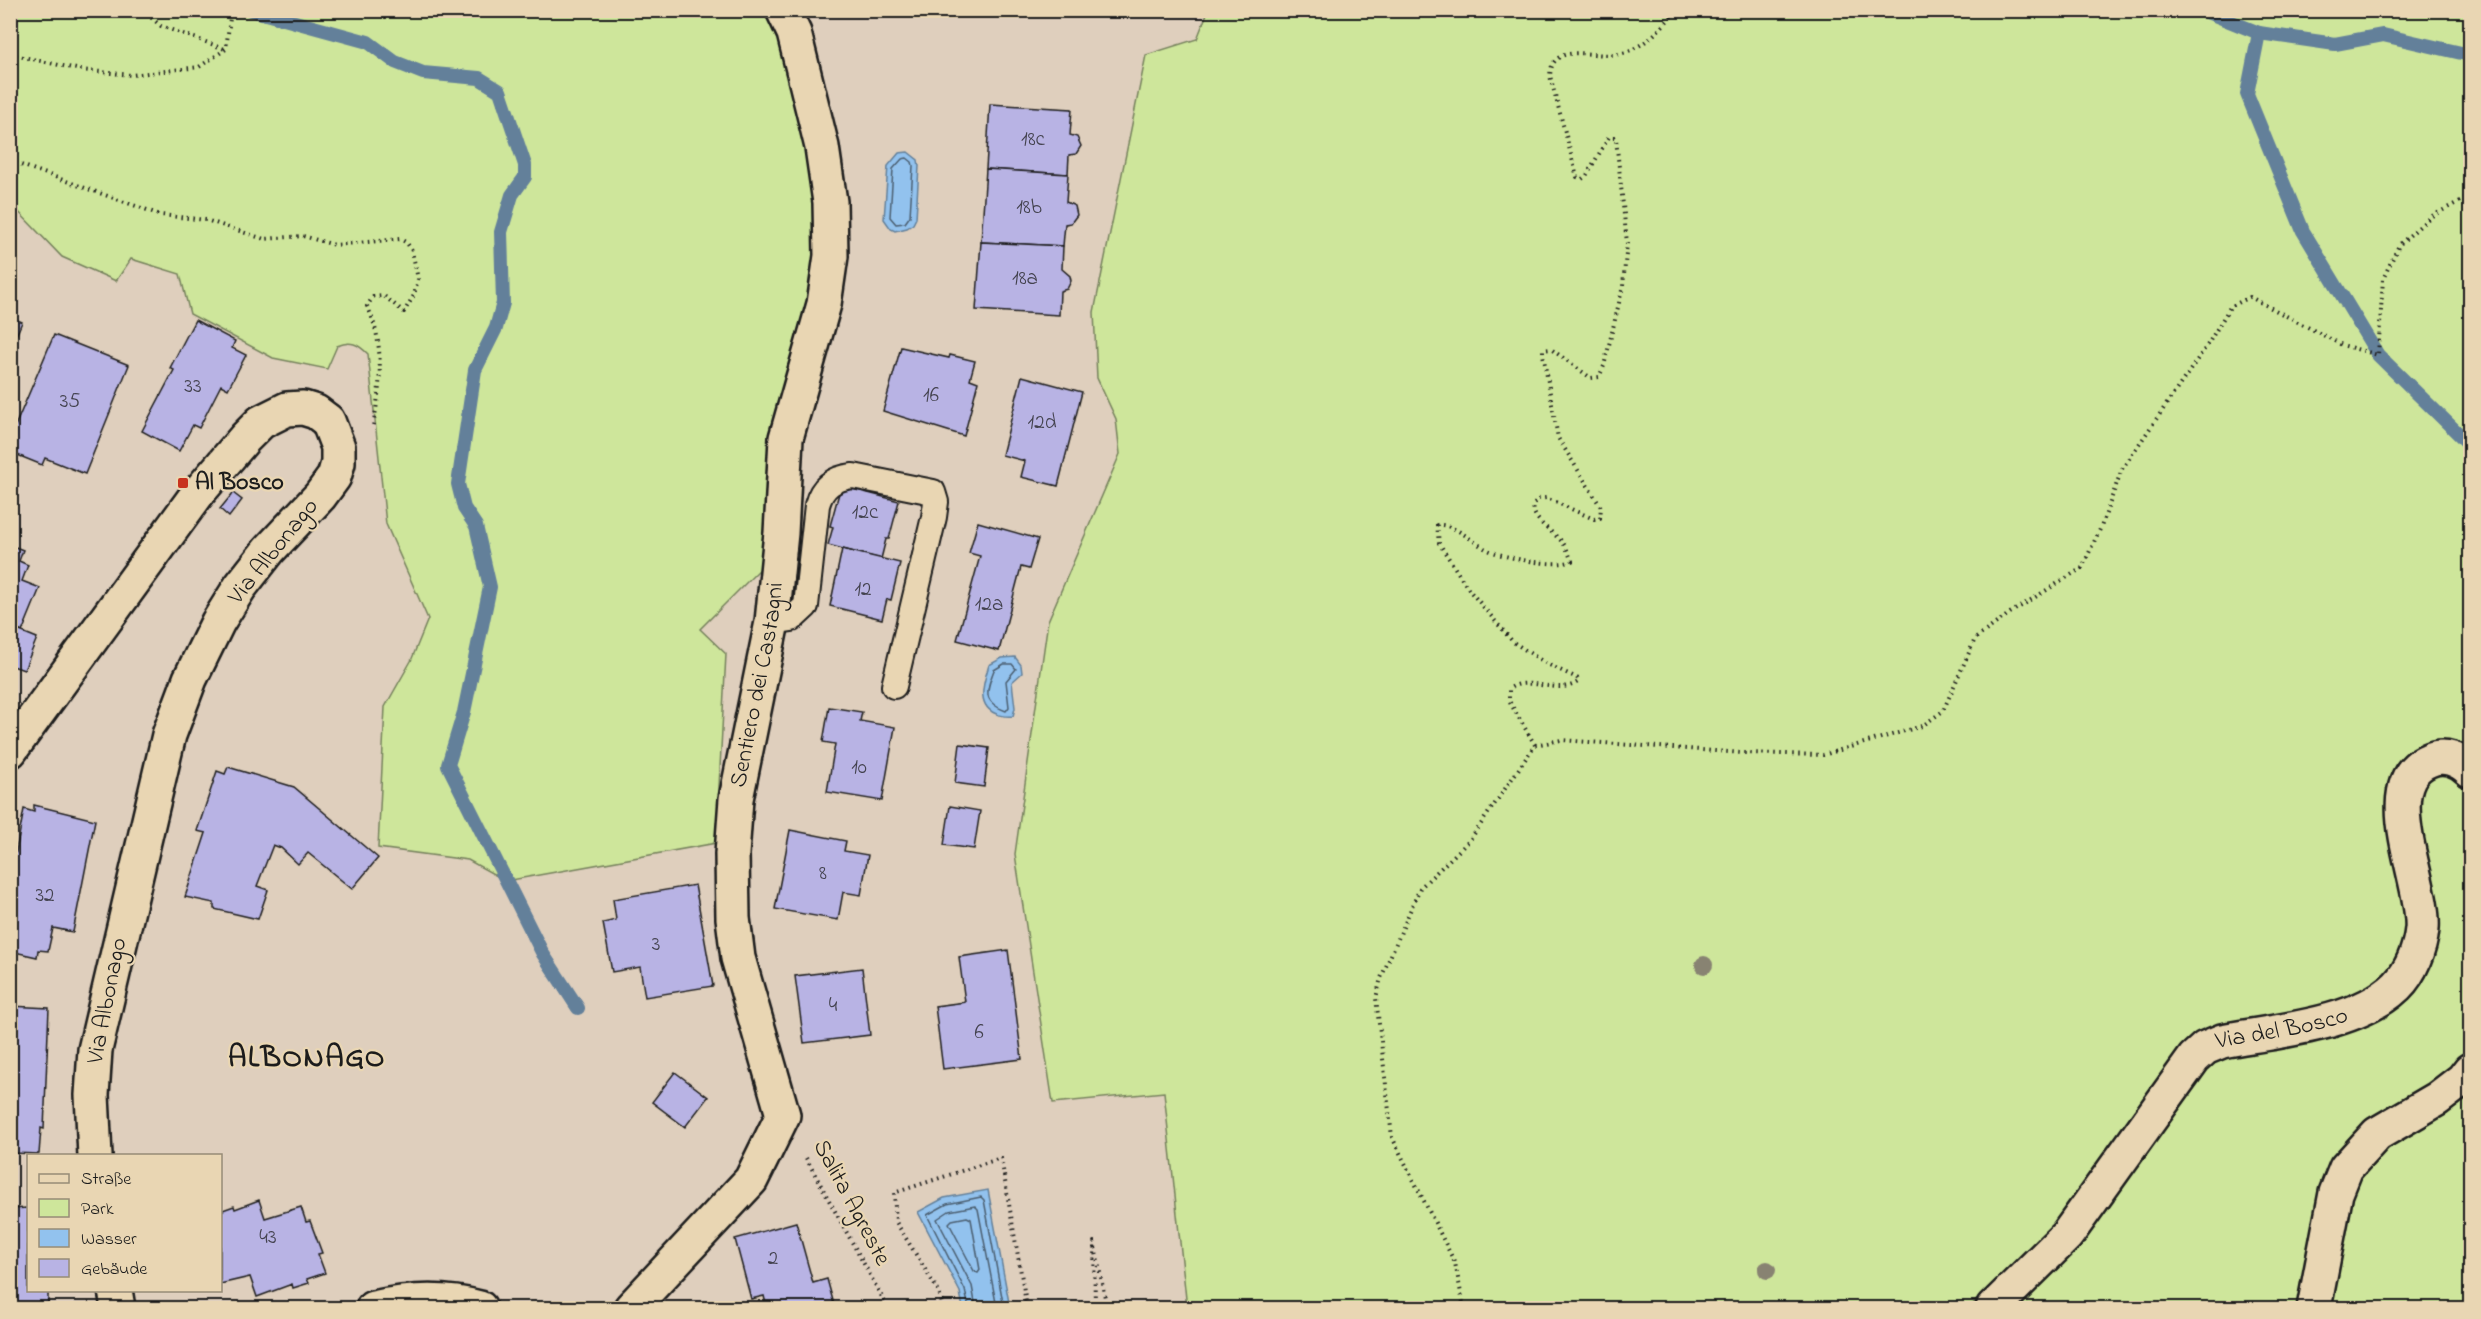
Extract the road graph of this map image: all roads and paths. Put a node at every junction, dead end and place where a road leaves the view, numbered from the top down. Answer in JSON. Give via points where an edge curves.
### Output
{"nodes":[{"id":1,"x":142,"y":10,"type":"edge"},
{"id":2,"x":231,"y":10,"type":"edge"},
{"id":3,"x":783,"y":10,"type":"edge"},
{"id":4,"x":1677,"y":10,"type":"edge"},
{"id":5,"x":226,"y":49,"type":"junction"},
{"id":6,"x":10,"y":54,"type":"edge"},
{"id":7,"x":10,"y":161,"type":"edge"},
{"id":8,"x":2470,"y":196,"type":"edge"},
{"id":9,"x":373,"y":428,"type":"dead end"},
{"id":10,"x":772,"y":622,"type":"junction"},
{"id":11,"x":894,"y":686,"type":"dead end"},
{"id":12,"x":1535,"y":745,"type":"junction"},
{"id":13,"x":10,"y":751,"type":"edge"},
{"id":14,"x":2470,"y":770,"type":"edge"},
{"id":15,"x":2470,"y":1070,"type":"edge"},
{"id":16,"x":783,"y":1115,"type":"junction"},
{"id":17,"x":95,"y":1154,"type":"edge"},
{"id":18,"x":115,"y":1292,"type":"edge"},
{"id":19,"x":118,"y":1308,"type":"edge"},
{"id":20,"x":373,"y":1308,"type":"edge"},
{"id":21,"x":480,"y":1308,"type":"edge"},
{"id":22,"x":630,"y":1308,"type":"edge"},
{"id":23,"x":888,"y":1308,"type":"edge"},
{"id":24,"x":943,"y":1308,"type":"edge"},
{"id":25,"x":1027,"y":1308,"type":"edge"},
{"id":26,"x":1095,"y":1308,"type":"edge"},
{"id":27,"x":1107,"y":1308,"type":"edge"},
{"id":28,"x":1464,"y":1308,"type":"edge"},
{"id":29,"x":1993,"y":1308,"type":"edge"},
{"id":30,"x":2314,"y":1308,"type":"edge"}],
"edges":[{"from":1,"to":5,"type":"path","via":[[161,26]]},
{"from":2,"to":5,"type":"path"},
{"from":3,"to":10,"type":"street","name":"Sentiero dei Castagni","via":[[794,33],[822,147],[830,202],[831,256],[824,304],[786,438]]},
{"from":4,"to":12,"type":"path","via":[[1657,34],[1622,54],[1568,53],[1550,65],[1576,177],[1586,176],[1609,137],[1616,139],[1627,243],[1623,286],[1604,366],[1599,377],[1592,378],[1547,348],[1543,354],[1558,438],[1602,512],[1600,518],[1594,519],[1546,498],[1538,499],[1533,511],[1563,543],[1572,561],[1551,565],[1489,550],[1447,526],[1437,525],[1439,543],[1469,590],[1513,642],[1579,681],[1571,686],[1519,684],[1509,689],[1509,701]]},
{"from":5,"to":6,"type":"path","via":[[199,68],[131,75],[81,70]]},
{"from":7,"to":9,"type":"path","via":[[161,215],[206,220],[264,239],[303,236],[335,245],[393,239],[407,243],[418,279],[404,312],[384,296],[372,297],[367,306],[375,322],[381,386]]},
{"from":8,"to":12,"type":"path","via":[[2430,217],[2399,245],[2382,279],[2378,355],[2342,345],[2250,297],[2230,307],[2122,469],[2082,568],[1975,639],[1943,711],[1922,726],[1823,755],[1561,740]]},
{"from":10,"to":11,"type":"lane","via":[[792,619],[806,606],[817,505],[820,493],[829,484],[840,477],[853,476],[942,495],[936,502]]},
{"from":10,"to":16,"type":"street","name":"Sentiero dei Castagni","via":[[736,799],[733,918],[738,958]]},
{"from":12,"to":28,"type":"path","via":[[1470,840],[1420,888],[1376,998],[1392,1137],[1455,1263]]},
{"from":13,"to":17,"type":"street","name":"Via Albonago","via":[[198,494],[245,438],[261,422],[287,410],[303,408],[328,422],[338,447],[334,477],[269,550],[224,613],[190,679],[169,735],[95,1050]]},
{"from":14,"to":29,"type":"street","name":"Via del Bosco","via":[[2460,760],[2431,759],[2408,778],[2402,813],[2422,928],[2408,973],[2397,986],[2367,1008],[2341,1018],[2222,1041],[2205,1048],[2067,1234]]},
{"from":15,"to":30,"type":"street","via":[[2437,1099],[2378,1134],[2346,1168],[2336,1193]]},
{"from":16,"to":22,"type":"street","via":[[751,1180]]},
{"from":16,"to":23,"type":"path","name":"Salita Agreste"},
{"from":18,"to":19,"type":"street"},
{"from":20,"to":21,"type":"street","via":[[434,1301]]},
{"from":24,"to":25,"type":"path","via":[[939,1292],[896,1222],[894,1192],[1001,1158]]},
{"from":26,"to":27,"type":"path","via":[[1094,1242]]}]}
